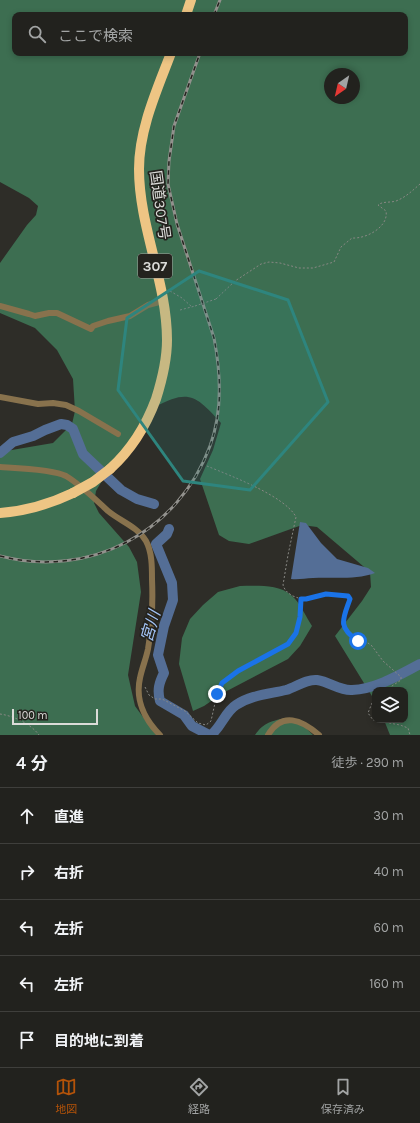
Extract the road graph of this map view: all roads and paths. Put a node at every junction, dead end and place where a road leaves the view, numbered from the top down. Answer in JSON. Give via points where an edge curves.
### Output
{"nodes":[{"id":1,"x":191,"y":0,"type":"edge"},
{"id":2,"x":187,"y":12,"type":"edge"},
{"id":3,"x":170,"y":56,"type":"edge"},
{"id":4,"x":420,"y":184,"type":"edge"},
{"id":5,"x":161,"y":290,"type":"junction"},
{"id":6,"x":162,"y":302,"type":"junction"},
{"id":7,"x":0,"y":306,"type":"edge"},
{"id":8,"x":192,"y":307,"type":"junction"},
{"id":9,"x":180,"y":310,"type":"dead end"},
{"id":10,"x":0,"y":398,"type":"edge"},
{"id":11,"x":118,"y":434,"type":"dead end"},
{"id":12,"x":208,"y":466,"type":"dead end"},
{"id":13,"x":0,"y":467,"type":"edge"},
{"id":14,"x":0,"y":513,"type":"edge"},
{"id":15,"x":301,"y":599,"type":"junction"},
{"id":16,"x":140,"y":678,"type":"junction"},
{"id":17,"x":391,"y":687,"type":"edge"},
{"id":18,"x":372,"y":703,"type":"edge"},
{"id":19,"x":0,"y":714,"type":"edge"},
{"id":20,"x":372,"y":720,"type":"edge"},
{"id":21,"x":389,"y":723,"type":"edge"},
{"id":22,"x":39,"y":735,"type":"edge"},
{"id":23,"x":160,"y":735,"type":"edge"},
{"id":24,"x":268,"y":735,"type":"edge"},
{"id":25,"x":320,"y":735,"type":"edge"},
{"id":26,"x":410,"y":735,"type":"edge"}],
"edges":[{"from":1,"to":2,"type":"highway"},
{"from":3,"to":5,"type":"highway","name":"国道307号","number":"307","via":[[149,114],[140,155],[143,212]]},
{"from":4,"to":8,"type":"path","bridge":true,"via":[[407,196],[395,201],[381,202],[378,205],[386,211],[387,216],[381,227],[366,236],[352,238],[341,248],[334,262],[313,268],[261,264],[235,281],[216,299]]},
{"from":5,"to":6,"type":"highway","name":"国道307号","number":"307"},
{"from":5,"to":8,"type":"path","via":[[174,292]]},
{"from":6,"to":7,"type":"street","via":[[148,305],[130,316],[93,326],[91,329],[57,313],[35,316]]},
{"from":6,"to":14,"type":"highway","name":"国道307号","number":"307","bridge":true,"via":[[167,340],[160,388],[142,429],[129,448],[110,469],[74,493],[38,507]]},
{"from":8,"to":9,"type":"path"},
{"from":10,"to":11,"type":"street","via":[[66,405]]},
{"from":12,"to":15,"type":"path","via":[[275,498],[293,511],[296,518],[283,585],[287,593]]},
{"from":13,"to":16,"type":"street","via":[[64,476],[145,540],[151,555],[153,600],[148,649]]},
{"from":15,"to":16,"type":"path","via":[[296,633],[288,644],[238,671],[222,683],[217,694],[212,721],[206,725],[198,723],[185,711],[149,695]]},
{"from":15,"to":17,"type":"path","via":[[326,594],[348,596],[350,599],[342,621],[343,625],[353,638],[372,646],[401,677],[400,682]]},
{"from":16,"to":23,"type":"street","via":[[138,691],[141,707]]},
{"from":18,"to":20,"type":"path","via":[[368,713]]},
{"from":19,"to":22,"type":"path","via":[[20,721],[36,730]]},
{"from":21,"to":26,"type":"path","via":[[408,728]]},
{"from":24,"to":25,"type":"street","via":[[278,723],[285,720],[301,722]]}]}
